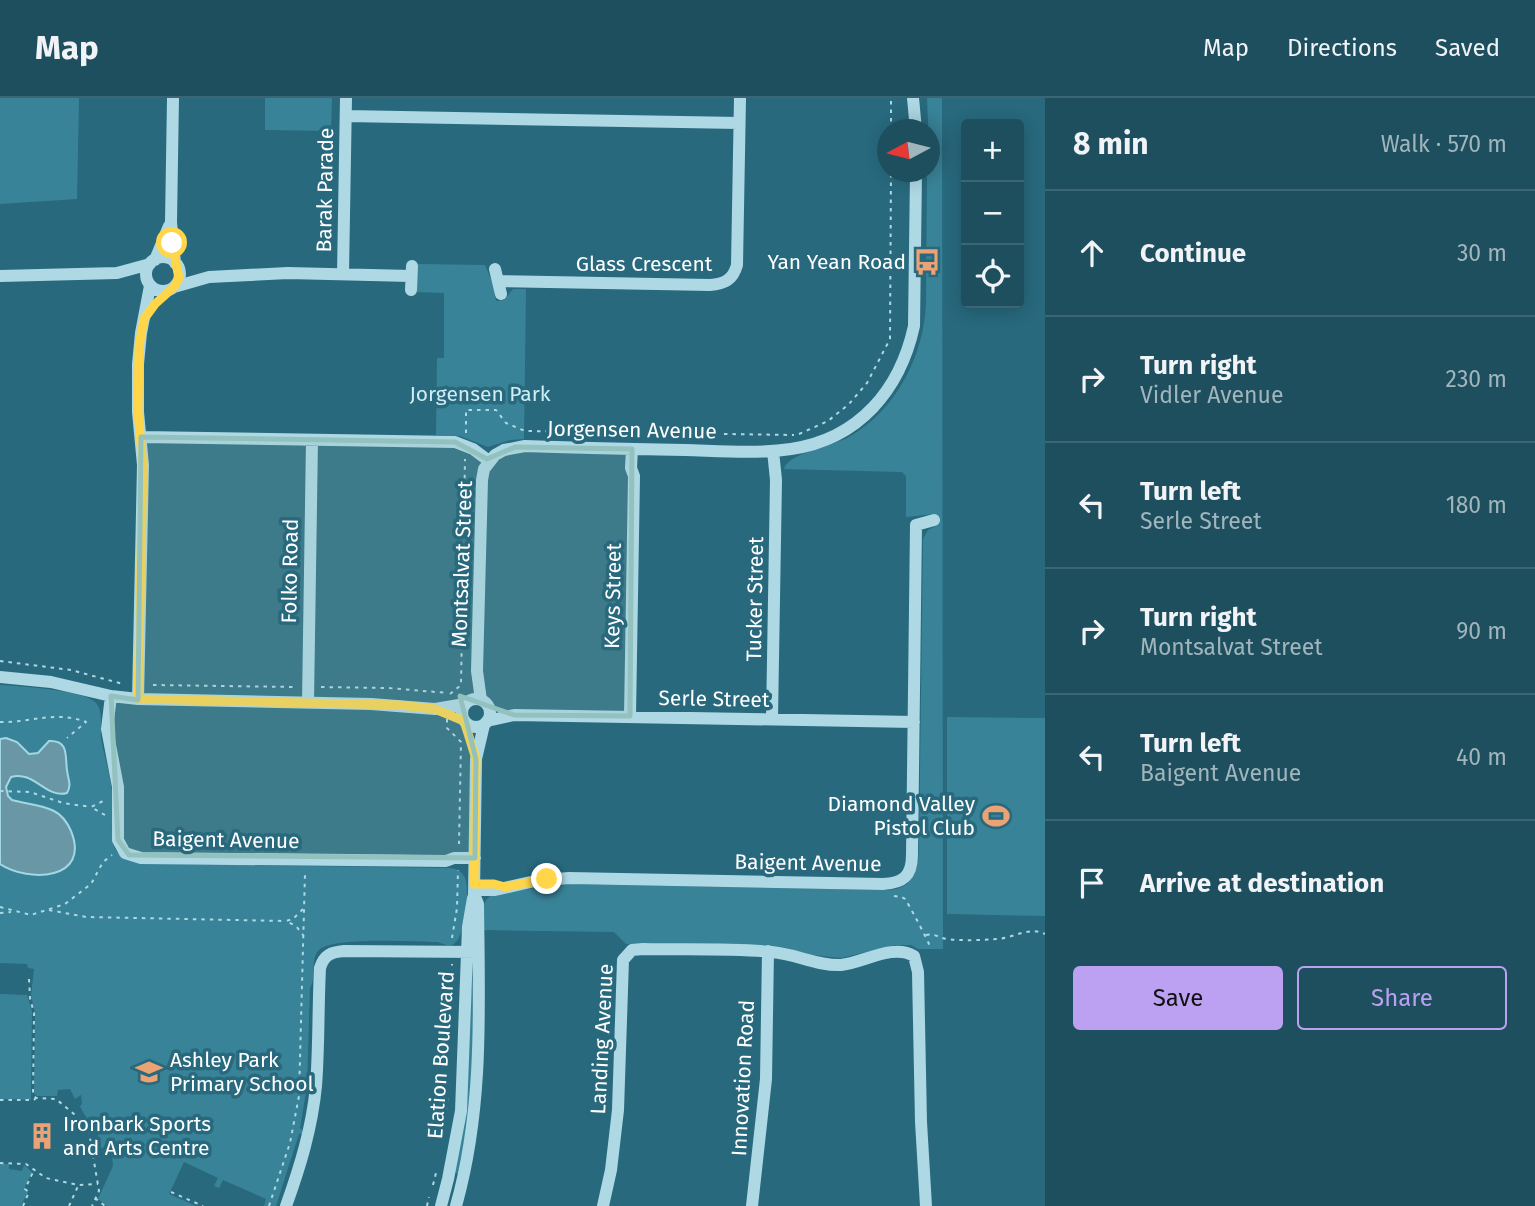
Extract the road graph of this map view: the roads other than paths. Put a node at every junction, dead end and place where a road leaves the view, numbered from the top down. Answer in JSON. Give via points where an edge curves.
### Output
{"nodes":[{"id":1,"x":173,"y":98,"type":"edge"},
{"id":2,"x":346,"y":98,"type":"edge"},
{"id":3,"x":740,"y":98,"type":"edge"},
{"id":4,"x":913,"y":98,"type":"edge"},
{"id":5,"x":919,"y":98,"type":"edge"},
{"id":6,"x":916,"y":112,"type":"junction"},
{"id":7,"x":346,"y":116,"type":"junction"},
{"id":8,"x":916,"y":119,"type":"edge"},
{"id":9,"x":739,"y":123,"type":"junction"},
{"id":10,"x":916,"y":182,"type":"edge"},
{"id":11,"x":170,"y":222,"type":"junction"},
{"id":12,"x":152,"y":262,"type":"junction"},
{"id":13,"x":176,"y":265,"type":"junction"},
{"id":14,"x":117,"y":273,"type":"junction"},
{"id":15,"x":343,"y":274,"type":"junction"},
{"id":16,"x":0,"y":276,"type":"edge"},
{"id":17,"x":209,"y":277,"type":"junction"},
{"id":18,"x":411,"y":277,"type":"dead end"},
{"id":19,"x":498,"y":282,"type":"dead end"},
{"id":20,"x":149,"y":284,"type":"junction"},
{"id":21,"x":171,"y":288,"type":"junction"},
{"id":22,"x":144,"y":319,"type":"junction"},
{"id":23,"x":141,"y":437,"type":"junction"},
{"id":24,"x":312,"y":440,"type":"junction"},
{"id":25,"x":635,"y":449,"type":"junction"},
{"id":26,"x":776,"y":451,"type":"junction"},
{"id":27,"x":489,"y":461,"type":"junction"},
{"id":28,"x":934,"y":520,"type":"dead end"},
{"id":29,"x":0,"y":677,"type":"edge"},
{"id":30,"x":111,"y":696,"type":"junction"},
{"id":31,"x":138,"y":699,"type":"junction"},
{"id":32,"x":308,"y":702,"type":"junction"},
{"id":33,"x":476,"y":703,"type":"junction"},
{"id":34,"x":435,"y":709,"type":"junction"},
{"id":35,"x":514,"y":715,"type":"junction"},
{"id":36,"x":630,"y":716,"type":"junction"},
{"id":37,"x":772,"y":719,"type":"junction"},
{"id":38,"x":466,"y":722,"type":"junction"},
{"id":39,"x":914,"y":722,"type":"junction"},
{"id":40,"x":486,"y":723,"type":"junction"},
{"id":41,"x":476,"y":759,"type":"junction"},
{"id":42,"x":475,"y":862,"type":"junction"},
{"id":43,"x":474,"y":895,"type":"junction"},
{"id":44,"x":768,"y":951,"type":"junction"},
{"id":45,"x":472,"y":952,"type":"junction"},
{"id":46,"x":448,"y":1179,"type":"junction"},
{"id":47,"x":463,"y":1183,"type":"junction"},
{"id":48,"x":286,"y":1206,"type":"edge"},
{"id":49,"x":441,"y":1206,"type":"edge"},
{"id":50,"x":456,"y":1206,"type":"edge"},
{"id":51,"x":603,"y":1206,"type":"edge"},
{"id":52,"x":752,"y":1206,"type":"edge"},
{"id":53,"x":926,"y":1206,"type":"edge"}],
"edges":[{"from":1,"to":11,"type":"street"},
{"from":2,"to":7,"type":"street","name":"Barak Parade"},
{"from":3,"to":9,"type":"street","name":"Glass Crescent"},
{"from":4,"to":6,"type":"street"},
{"from":5,"to":6,"type":"street"},
{"from":6,"to":8,"type":"street"},
{"from":7,"to":9,"type":"street"},
{"from":7,"to":15,"type":"street","name":"Barak Parade"},
{"from":9,"to":19,"type":"street","name":"Glass Crescent","via":[[737,265],[727,282]]},
{"from":10,"to":26,"type":"street","name":"Jorgensen Avenue","via":[[914,326],[898,374],[880,401],[853,425],[817,443]]},
{"from":11,"to":12,"type":"street"},
{"from":11,"to":13,"type":"street"},
{"from":12,"to":13,"type":"street","via":[[163,258]]},
{"from":12,"to":14,"type":"street"},
{"from":12,"to":20,"type":"street","via":[[146,271]]},
{"from":13,"to":17,"type":"street","name":"Barak Parade"},
{"from":13,"to":21,"type":"street","via":[[179,278]]},
{"from":14,"to":16,"type":"street"},
{"from":14,"to":20,"type":"street"},
{"from":15,"to":17,"type":"street","name":"Barak Parade"},
{"from":15,"to":18,"type":"street"},
{"from":17,"to":21,"type":"street","name":"Barak Parade"},
{"from":20,"to":21,"type":"street","via":[[159,291]]},
{"from":20,"to":22,"type":"street"},
{"from":21,"to":22,"type":"street"},
{"from":22,"to":23,"type":"street","via":[[138,364]]},
{"from":23,"to":24,"type":"street"},
{"from":23,"to":31,"type":"street"},
{"from":24,"to":27,"type":"street","via":[[446,441],[465,445]]},
{"from":24,"to":32,"type":"street","name":"Folko Road"},
{"from":25,"to":26,"type":"street","name":"Jorgensen Avenue"},
{"from":25,"to":27,"type":"street","name":"Jorgensen Avenue","via":[[515,447]]},
{"from":25,"to":36,"type":"street","name":"Keys Street"},
{"from":26,"to":37,"type":"street","name":"Tucker Street"},
{"from":27,"to":33,"type":"street","name":"Montsalvat Street","via":[[481,498]]},
{"from":28,"to":39,"type":"street","name":"Baigent Avenue","via":[[911,525]]},
{"from":29,"to":30,"type":"street","name":"Serle Street","via":[[51,682]]},
{"from":30,"to":31,"type":"street","name":"Serle Street"},
{"from":30,"to":42,"type":"street","name":"Baigent Avenue","via":[[107,729],[117,775],[118,840],[129,855]]},
{"from":31,"to":32,"type":"street","name":"Serle Street"},
{"from":32,"to":34,"type":"street","name":"Serle Street"},
{"from":33,"to":34,"type":"street","name":"Serle Street"},
{"from":33,"to":35,"type":"street","name":"Serle Street"},
{"from":33,"to":38,"type":"street","via":[[462,713]]},
{"from":33,"to":40,"type":"street","via":[[490,716]]},
{"from":34,"to":38,"type":"street","name":"Serle Street","via":[[447,721]]},
{"from":35,"to":36,"type":"street","name":"Serle Street"},
{"from":35,"to":40,"type":"street","name":"Serle Street"},
{"from":36,"to":37,"type":"street","name":"Serle Street"},
{"from":37,"to":39,"type":"street","name":"Serle Street"},
{"from":38,"to":40,"type":"street","via":[[477,727]]},
{"from":38,"to":41,"type":"street"},
{"from":39,"to":43,"type":"street","name":"Baigent Avenue","via":[[912,865],[901,881],[569,878]]},
{"from":40,"to":41,"type":"street"},
{"from":41,"to":42,"type":"street"},
{"from":42,"to":43,"type":"street"},
{"from":43,"to":45,"type":"street","name":"Elation Boulevard"},
{"from":44,"to":51,"type":"street","name":"Landing Avenue","via":[[643,949],[625,955],[618,1110]]},
{"from":44,"to":52,"type":"street","name":"Innovation Road","via":[[766,1079]]},
{"from":44,"to":53,"type":"street","name":"Landing Avenue","via":[[830,965],[896,952],[914,956]]},
{"from":45,"to":46,"type":"street","name":"Elation Boulevard","via":[[463,1092]]},
{"from":45,"to":47,"type":"street","name":"Elation Boulevard","via":[[479,1026],[476,1106]]},
{"from":45,"to":48,"type":"street","via":[[344,951],[325,957],[320,968],[312,1116]]},
{"from":46,"to":47,"type":"street"},
{"from":46,"to":49,"type":"street","name":"Elation Boulevard"},
{"from":47,"to":50,"type":"street","name":"Elation Boulevard"}]}
